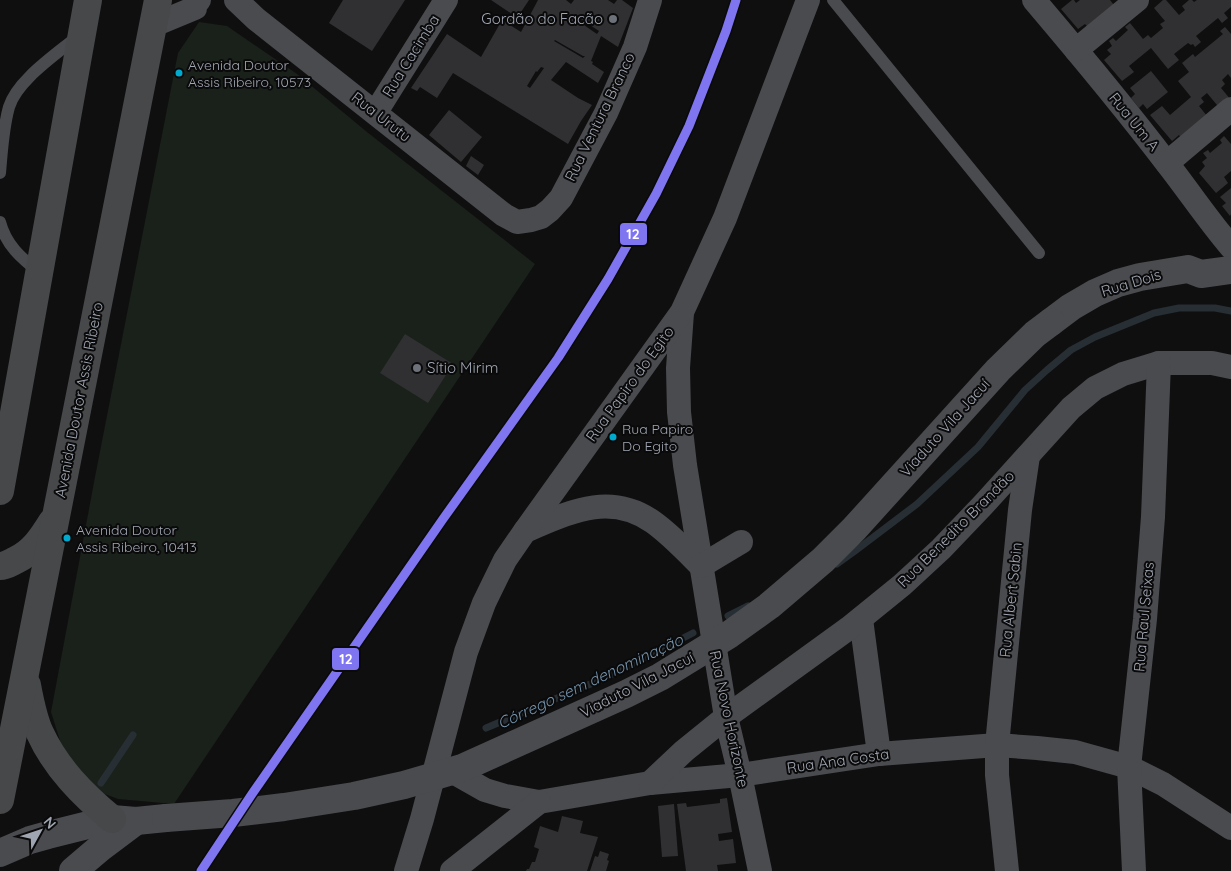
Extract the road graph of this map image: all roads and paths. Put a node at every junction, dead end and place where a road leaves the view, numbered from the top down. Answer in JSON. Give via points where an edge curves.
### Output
{"nodes":[{"id":1,"x":88,"y":0,"type":"edge"},
{"id":2,"x":199,"y":0,"type":"edge"},
{"id":3,"x":236,"y":0,"type":"edge"},
{"id":4,"x":446,"y":0,"type":"edge"},
{"id":5,"x":650,"y":0,"type":"edge"},
{"id":6,"x":808,"y":0,"type":"edge"},
{"id":7,"x":832,"y":0,"type":"edge"},
{"id":8,"x":1034,"y":0,"type":"edge"},
{"id":9,"x":1137,"y":0,"type":"edge"},
{"id":10,"x":156,"y":12,"type":"edge"},
{"id":11,"x":82,"y":33,"type":"junction"},
{"id":12,"x":1076,"y":50,"type":"junction"},
{"id":13,"x":1231,"y":109,"type":"edge"},
{"id":14,"x":376,"y":112,"type":"junction"},
{"id":15,"x":1167,"y":163,"type":"junction"},
{"id":16,"x":0,"y":173,"type":"edge"},
{"id":17,"x":531,"y":220,"type":"joint"},
{"id":18,"x":0,"y":222,"type":"edge"},
{"id":19,"x":1231,"y":247,"type":"edge"},
{"id":20,"x":1039,"y":253,"type":"dead end"},
{"id":21,"x":1231,"y":254,"type":"edge"},
{"id":22,"x":1188,"y":269,"type":"junction"},
{"id":23,"x":1231,"y":270,"type":"edge"},
{"id":24,"x":40,"y":272,"type":"junction"},
{"id":25,"x":682,"y":312,"type":"junction"},
{"id":26,"x":1051,"y":322,"type":"joint"},
{"id":27,"x":1159,"y":363,"type":"junction"},
{"id":28,"x":1231,"y":367,"type":"edge"},
{"id":29,"x":1028,"y":456,"type":"junction"},
{"id":30,"x":0,"y":492,"type":"edge"},
{"id":31,"x":55,"y":517,"type":"junction"},
{"id":32,"x":525,"y":531,"type":"junction"},
{"id":33,"x":740,"y":542,"type":"dead end"},
{"id":34,"x":0,"y":566,"type":"edge"},
{"id":35,"x":701,"y":566,"type":"junction"},
{"id":36,"x":862,"y":618,"type":"junction"},
{"id":37,"x":25,"y":675,"type":"junction"},
{"id":38,"x":726,"y":717,"type":"junction"},
{"id":39,"x":996,"y":745,"type":"junction"},
{"id":40,"x":879,"y":754,"type":"junction"},
{"id":41,"x":438,"y":761,"type":"junction"},
{"id":42,"x":1129,"y":767,"type":"junction"},
{"id":43,"x":740,"y":775,"type":"junction"},
{"id":44,"x":650,"y":783,"type":"junction"},
{"id":45,"x":0,"y":800,"type":"edge"},
{"id":46,"x":539,"y":802,"type":"junction"},
{"id":47,"x":124,"y":820,"type":"junction"},
{"id":48,"x":1231,"y":828,"type":"edge"},
{"id":49,"x":0,"y":853,"type":"edge"},
{"id":50,"x":73,"y":871,"type":"edge"},
{"id":51,"x":406,"y":871,"type":"edge"},
{"id":52,"x":452,"y":871,"type":"edge"},
{"id":53,"x":760,"y":871,"type":"edge"},
{"id":54,"x":1006,"y":871,"type":"edge"},
{"id":55,"x":1134,"y":871,"type":"edge"}],
"edges":[{"from":1,"to":11,"type":"main road"},
{"from":2,"to":10,"type":"street","via":[[195,8]]},
{"from":3,"to":14,"type":"street","name":"Rua Urutu"},
{"from":4,"to":14,"type":"street","name":"Rua Cacimba"},
{"from":5,"to":17,"type":"street","name":"Rua Ventura Branco","via":[[635,46],[606,113],[560,198],[545,214]]},
{"from":6,"to":25,"type":"street","name":"Rua Papiro do Egito","via":[[725,218]]},
{"from":7,"to":20,"type":"lane"},
{"from":8,"to":12,"type":"street","name":"Rua Um A"},
{"from":9,"to":12,"type":"street"},
{"from":10,"to":31,"type":"main road","name":"Avenida Doutor Assis Ribeiro"},
{"from":11,"to":16,"type":"lane","via":[[19,88],[9,106]]},
{"from":11,"to":24,"type":"main road"},
{"from":12,"to":15,"type":"street","name":"Rua Um A"},
{"from":13,"to":15,"type":"street"},
{"from":14,"to":17,"type":"street","name":"Rua Urutu","via":[[504,215],[517,222]]},
{"from":15,"to":19,"type":"street","name":"Rua Um A"},
{"from":18,"to":24,"type":"lane","via":[[21,258]]},
{"from":21,"to":22,"type":"street","name":"Rua Dois","via":[[1200,259]]},
{"from":22,"to":23,"type":"street","name":"Rua Dois","via":[[1201,274]]},
{"from":22,"to":26,"type":"street","name":"Rua Dois","via":[[1140,277],[1107,287]]},
{"from":24,"to":30,"type":"main road"},
{"from":25,"to":32,"type":"street","name":"Rua Papiro do Egito"},
{"from":25,"to":35,"type":"street","name":"Rua Novo Horizonte","via":[[679,412]]},
{"from":26,"to":47,"type":"street","name":"Viaduto Vila Jacuí","bridge":true,"via":[[998,370],[824,560],[730,634],[660,677],[462,768],[404,785],[284,808]]},
{"from":27,"to":28,"type":"street","name":"Rua Benedito Brandão","via":[[1212,363]]},
{"from":27,"to":29,"type":"street","name":"Rua Benedito Brandão","via":[[1123,374],[1095,388],[1071,408]]},
{"from":27,"to":42,"type":"street","name":"Rua Raul Seixas","via":[[1153,517]]},
{"from":29,"to":36,"type":"street","name":"Rua Benedito Brandão","via":[[941,549]]},
{"from":29,"to":39,"type":"street","name":"Rua Albert Sabin"},
{"from":31,"to":34,"type":"main road","via":[[39,542],[24,556]]},
{"from":31,"to":37,"type":"main road","name":"Avenida Doutor Assis Ribeiro"},
{"from":32,"to":35,"type":"street","via":[[591,507],[623,507],[652,522]]},
{"from":32,"to":41,"type":"street","name":"Rua Papiro do Egito","via":[[506,560],[481,611],[466,652]]},
{"from":33,"to":35,"type":"street"},
{"from":35,"to":38,"type":"street","name":"Rua Novo Horizonte"},
{"from":36,"to":38,"type":"street","name":"Rua Benedito Brandão"},
{"from":36,"to":40,"type":"street"},
{"from":37,"to":45,"type":"main road","name":"Avenida Doutor Assis Ribeiro"},
{"from":37,"to":47,"type":"main road","via":[[40,733],[55,759],[86,796]]},
{"from":38,"to":43,"type":"street","name":"Rua Novo Horizonte"},
{"from":38,"to":44,"type":"street","name":"Rua Benedito Brandão"},
{"from":39,"to":40,"type":"street","name":"Rua Ana Costa"},
{"from":39,"to":42,"type":"street","name":"Rua Ana Costa","via":[[1075,752]]},
{"from":39,"to":54,"type":"street","name":"Rua Albert Sabin"},
{"from":40,"to":43,"type":"street","name":"Rua Ana Costa"},
{"from":41,"to":46,"type":"street","name":"Rua Ana Costa","via":[[485,790]]},
{"from":41,"to":51,"type":"street","name":"Rua Papiro do Egito"},
{"from":42,"to":48,"type":"street","name":"Rua Ana Costa","via":[[1163,784]]},
{"from":42,"to":55,"type":"street","name":"Rua Raul Seixas"},
{"from":43,"to":44,"type":"street","name":"Rua Ana Costa"},
{"from":43,"to":53,"type":"street","name":"Rua Novo Horizonte"},
{"from":44,"to":46,"type":"street","name":"Rua Ana Costa"},
{"from":46,"to":52,"type":"street"},
{"from":47,"to":49,"type":"street","via":[[48,834]]},
{"from":47,"to":50,"type":"street","via":[[100,848]]}]}
